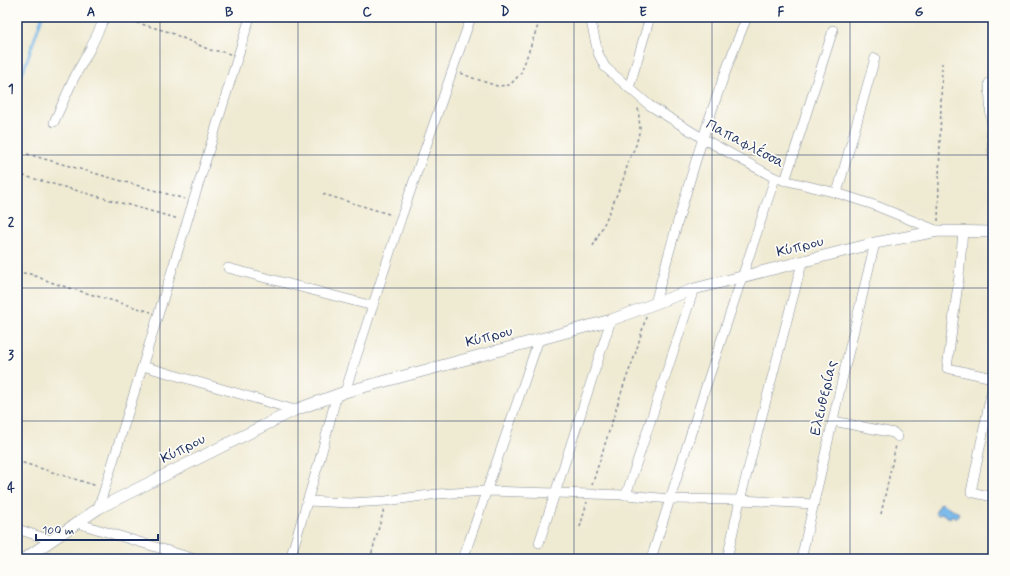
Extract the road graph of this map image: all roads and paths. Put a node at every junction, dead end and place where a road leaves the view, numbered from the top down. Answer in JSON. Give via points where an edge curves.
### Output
{"nodes":[{"id":1,"x":105,"y":17,"type":"edge"},
{"id":2,"x":250,"y":17,"type":"edge"},
{"id":3,"x":471,"y":17,"type":"edge"},
{"id":4,"x":541,"y":17,"type":"edge"},
{"id":5,"x":590,"y":17,"type":"edge"},
{"id":6,"x":650,"y":17,"type":"edge"},
{"id":7,"x":747,"y":17,"type":"edge"},
{"id":8,"x":131,"y":21,"type":"dead end"},
{"id":9,"x":833,"y":30,"type":"dead end"},
{"id":10,"x":238,"y":56,"type":"junction"},
{"id":11,"x":875,"y":58,"type":"dead end"},
{"id":12,"x":942,"y":63,"type":"dead end"},
{"id":13,"x":454,"y":66,"type":"junction"},
{"id":14,"x":989,"y":83,"type":"dead end"},
{"id":15,"x":630,"y":88,"type":"junction"},
{"id":16,"x":636,"y":95,"type":"junction"},
{"id":17,"x":54,"y":122,"type":"dead end"},
{"id":18,"x":702,"y":138,"type":"junction"},
{"id":19,"x":27,"y":154,"type":"dead end"},
{"id":20,"x":993,"y":158,"type":"edge"},
{"id":21,"x":17,"y":174,"type":"edge"},
{"id":22,"x":775,"y":178,"type":"junction"},
{"id":23,"x":785,"y":181,"type":"junction"},
{"id":24,"x":837,"y":193,"type":"junction"},
{"id":25,"x":323,"y":194,"type":"dead end"},
{"id":26,"x":192,"y":201,"type":"junction"},
{"id":27,"x":401,"y":218,"type":"junction"},
{"id":28,"x":186,"y":221,"type":"junction"},
{"id":29,"x":938,"y":231,"type":"junction"},
{"id":30,"x":963,"y":231,"type":"junction"},
{"id":31,"x":993,"y":232,"type":"edge"},
{"id":32,"x":875,"y":243,"type":"junction"},
{"id":33,"x":593,"y":246,"type":"dead end"},
{"id":34,"x":802,"y":263,"type":"junction"},
{"id":35,"x":228,"y":268,"type":"dead end"},
{"id":36,"x":17,"y":272,"type":"edge"},
{"id":37,"x":743,"y":277,"type":"junction"},
{"id":38,"x":694,"y":289,"type":"junction"},
{"id":39,"x":652,"y":304,"type":"junction"},
{"id":40,"x":373,"y":306,"type":"junction"},
{"id":41,"x":160,"y":314,"type":"junction"},
{"id":42,"x":611,"y":320,"type":"junction"},
{"id":43,"x":539,"y":339,"type":"junction"},
{"id":44,"x":143,"y":366,"type":"junction"},
{"id":45,"x":993,"y":378,"type":"edge"},
{"id":46,"x":993,"y":384,"type":"edge"},
{"id":47,"x":341,"y":393,"type":"junction"},
{"id":48,"x":294,"y":410,"type":"junction"},
{"id":49,"x":833,"y":420,"type":"junction"},
{"id":50,"x":898,"y":437,"type":"joint"},
{"id":51,"x":17,"y":460,"type":"edge"},
{"id":52,"x":105,"y":489,"type":"junction"},
{"id":53,"x":487,"y":491,"type":"junction"},
{"id":54,"x":556,"y":493,"type":"junction"},
{"id":55,"x":589,"y":495,"type":"junction"},
{"id":56,"x":626,"y":495,"type":"junction"},
{"id":57,"x":993,"y":497,"type":"edge"},
{"id":58,"x":671,"y":499,"type":"junction"},
{"id":59,"x":740,"y":500,"type":"junction"},
{"id":60,"x":307,"y":501,"type":"junction"},
{"id":61,"x":386,"y":501,"type":"junction"},
{"id":62,"x":814,"y":504,"type":"junction"},
{"id":63,"x":97,"y":510,"type":"junction"},
{"id":64,"x":882,"y":514,"type":"dead end"},
{"id":65,"x":78,"y":523,"type":"junction"},
{"id":66,"x":580,"y":527,"type":"dead end"},
{"id":67,"x":17,"y":528,"type":"edge"},
{"id":68,"x":51,"y":540,"type":"junction"},
{"id":69,"x":539,"y":543,"type":"dead end"},
{"id":70,"x":24,"y":559,"type":"edge"},
{"id":71,"x":195,"y":559,"type":"edge"},
{"id":72,"x":290,"y":559,"type":"edge"},
{"id":73,"x":370,"y":559,"type":"edge"},
{"id":74,"x":463,"y":559,"type":"edge"},
{"id":75,"x":651,"y":559,"type":"edge"},
{"id":76,"x":727,"y":559,"type":"edge"},
{"id":77,"x":801,"y":559,"type":"edge"}],
"edges":[{"from":1,"to":17,"type":"street"},
{"from":2,"to":10,"type":"street"},
{"from":3,"to":13,"type":"street"},
{"from":4,"to":13,"type":"path","via":[[521,74],[510,85],[497,86],[470,77]]},
{"from":5,"to":15,"type":"street","name":"Παπαφλέσσα","via":[[598,53],[606,67]]},
{"from":6,"to":15,"type":"street"},
{"from":7,"to":18,"type":"street"},
{"from":8,"to":10,"type":"path","via":[[169,32],[210,50]]},
{"from":9,"to":23,"type":"street"},
{"from":10,"to":26,"type":"street"},
{"from":11,"to":24,"type":"street"},
{"from":12,"to":29,"type":"path"},
{"from":13,"to":27,"type":"street"},
{"from":14,"to":20,"type":"street"},
{"from":15,"to":16,"type":"street","name":"Παπαφλέσσα"},
{"from":16,"to":18,"type":"street","name":"Παπαφλέσσα"},
{"from":16,"to":33,"type":"path","via":[[640,129],[636,146]]},
{"from":18,"to":22,"type":"street","name":"Παπαφλέσσα"},
{"from":18,"to":39,"type":"street"},
{"from":19,"to":26,"type":"path"},
{"from":21,"to":28,"type":"path"},
{"from":22,"to":23,"type":"street","name":"Παπαφλέσσα"},
{"from":22,"to":37,"type":"street"},
{"from":23,"to":24,"type":"street","name":"Παπαφλέσσα"},
{"from":24,"to":29,"type":"street","name":"Παπαφλέσσα","via":[[874,204]]},
{"from":25,"to":27,"type":"path"},
{"from":26,"to":28,"type":"street"},
{"from":27,"to":40,"type":"street"},
{"from":28,"to":41,"type":"street"},
{"from":29,"to":30,"type":"street","name":"Κύπρου"},
{"from":29,"to":32,"type":"street","name":"Κύπρου"},
{"from":30,"to":31,"type":"street","name":"Κύπρου"},
{"from":30,"to":45,"type":"street","via":[[947,368]]},
{"from":32,"to":34,"type":"street","name":"Κύπρου"},
{"from":32,"to":49,"type":"street","name":"Ελευθερίας"},
{"from":34,"to":37,"type":"street","name":"Κύπρου"},
{"from":34,"to":59,"type":"street"},
{"from":35,"to":40,"type":"street"},
{"from":36,"to":41,"type":"path"},
{"from":37,"to":38,"type":"street","name":"Κύπρου"},
{"from":37,"to":58,"type":"street"},
{"from":38,"to":39,"type":"street","name":"Κύπρου"},
{"from":38,"to":56,"type":"street"},
{"from":39,"to":42,"type":"street","name":"Κύπρου"},
{"from":39,"to":55,"type":"path"},
{"from":40,"to":47,"type":"street"},
{"from":41,"to":44,"type":"street"},
{"from":42,"to":43,"type":"street","name":"Κύπρου"},
{"from":42,"to":54,"type":"street"},
{"from":43,"to":47,"type":"street","name":"Κύπρου"},
{"from":43,"to":53,"type":"street"},
{"from":44,"to":48,"type":"street"},
{"from":44,"to":52,"type":"street"},
{"from":46,"to":57,"type":"street","via":[[970,492]]},
{"from":47,"to":48,"type":"street","name":"Κύπρου"},
{"from":47,"to":60,"type":"street"},
{"from":48,"to":63,"type":"street","name":"Κύπρου"},
{"from":49,"to":50,"type":"street","via":[[894,433]]},
{"from":49,"to":62,"type":"street","name":"Ελευθερίας"},
{"from":50,"to":64,"type":"path"},
{"from":51,"to":52,"type":"path"},
{"from":52,"to":63,"type":"street"},
{"from":53,"to":54,"type":"street"},
{"from":53,"to":61,"type":"street"},
{"from":53,"to":74,"type":"street"},
{"from":54,"to":55,"type":"street"},
{"from":54,"to":69,"type":"street"},
{"from":55,"to":56,"type":"street"},
{"from":55,"to":66,"type":"path"},
{"from":56,"to":58,"type":"street"},
{"from":58,"to":59,"type":"street"},
{"from":58,"to":75,"type":"street"},
{"from":59,"to":62,"type":"street"},
{"from":59,"to":76,"type":"street"},
{"from":60,"to":61,"type":"street"},
{"from":60,"to":72,"type":"street"},
{"from":61,"to":73,"type":"path"},
{"from":62,"to":77,"type":"street","name":"Ελευθερίας"},
{"from":63,"to":65,"type":"street","name":"Κύπρου"},
{"from":65,"to":68,"type":"street","name":"Κύπρου"},
{"from":65,"to":71,"type":"street"},
{"from":67,"to":68,"type":"street"},
{"from":68,"to":70,"type":"street","name":"Κύπρου"}]}
